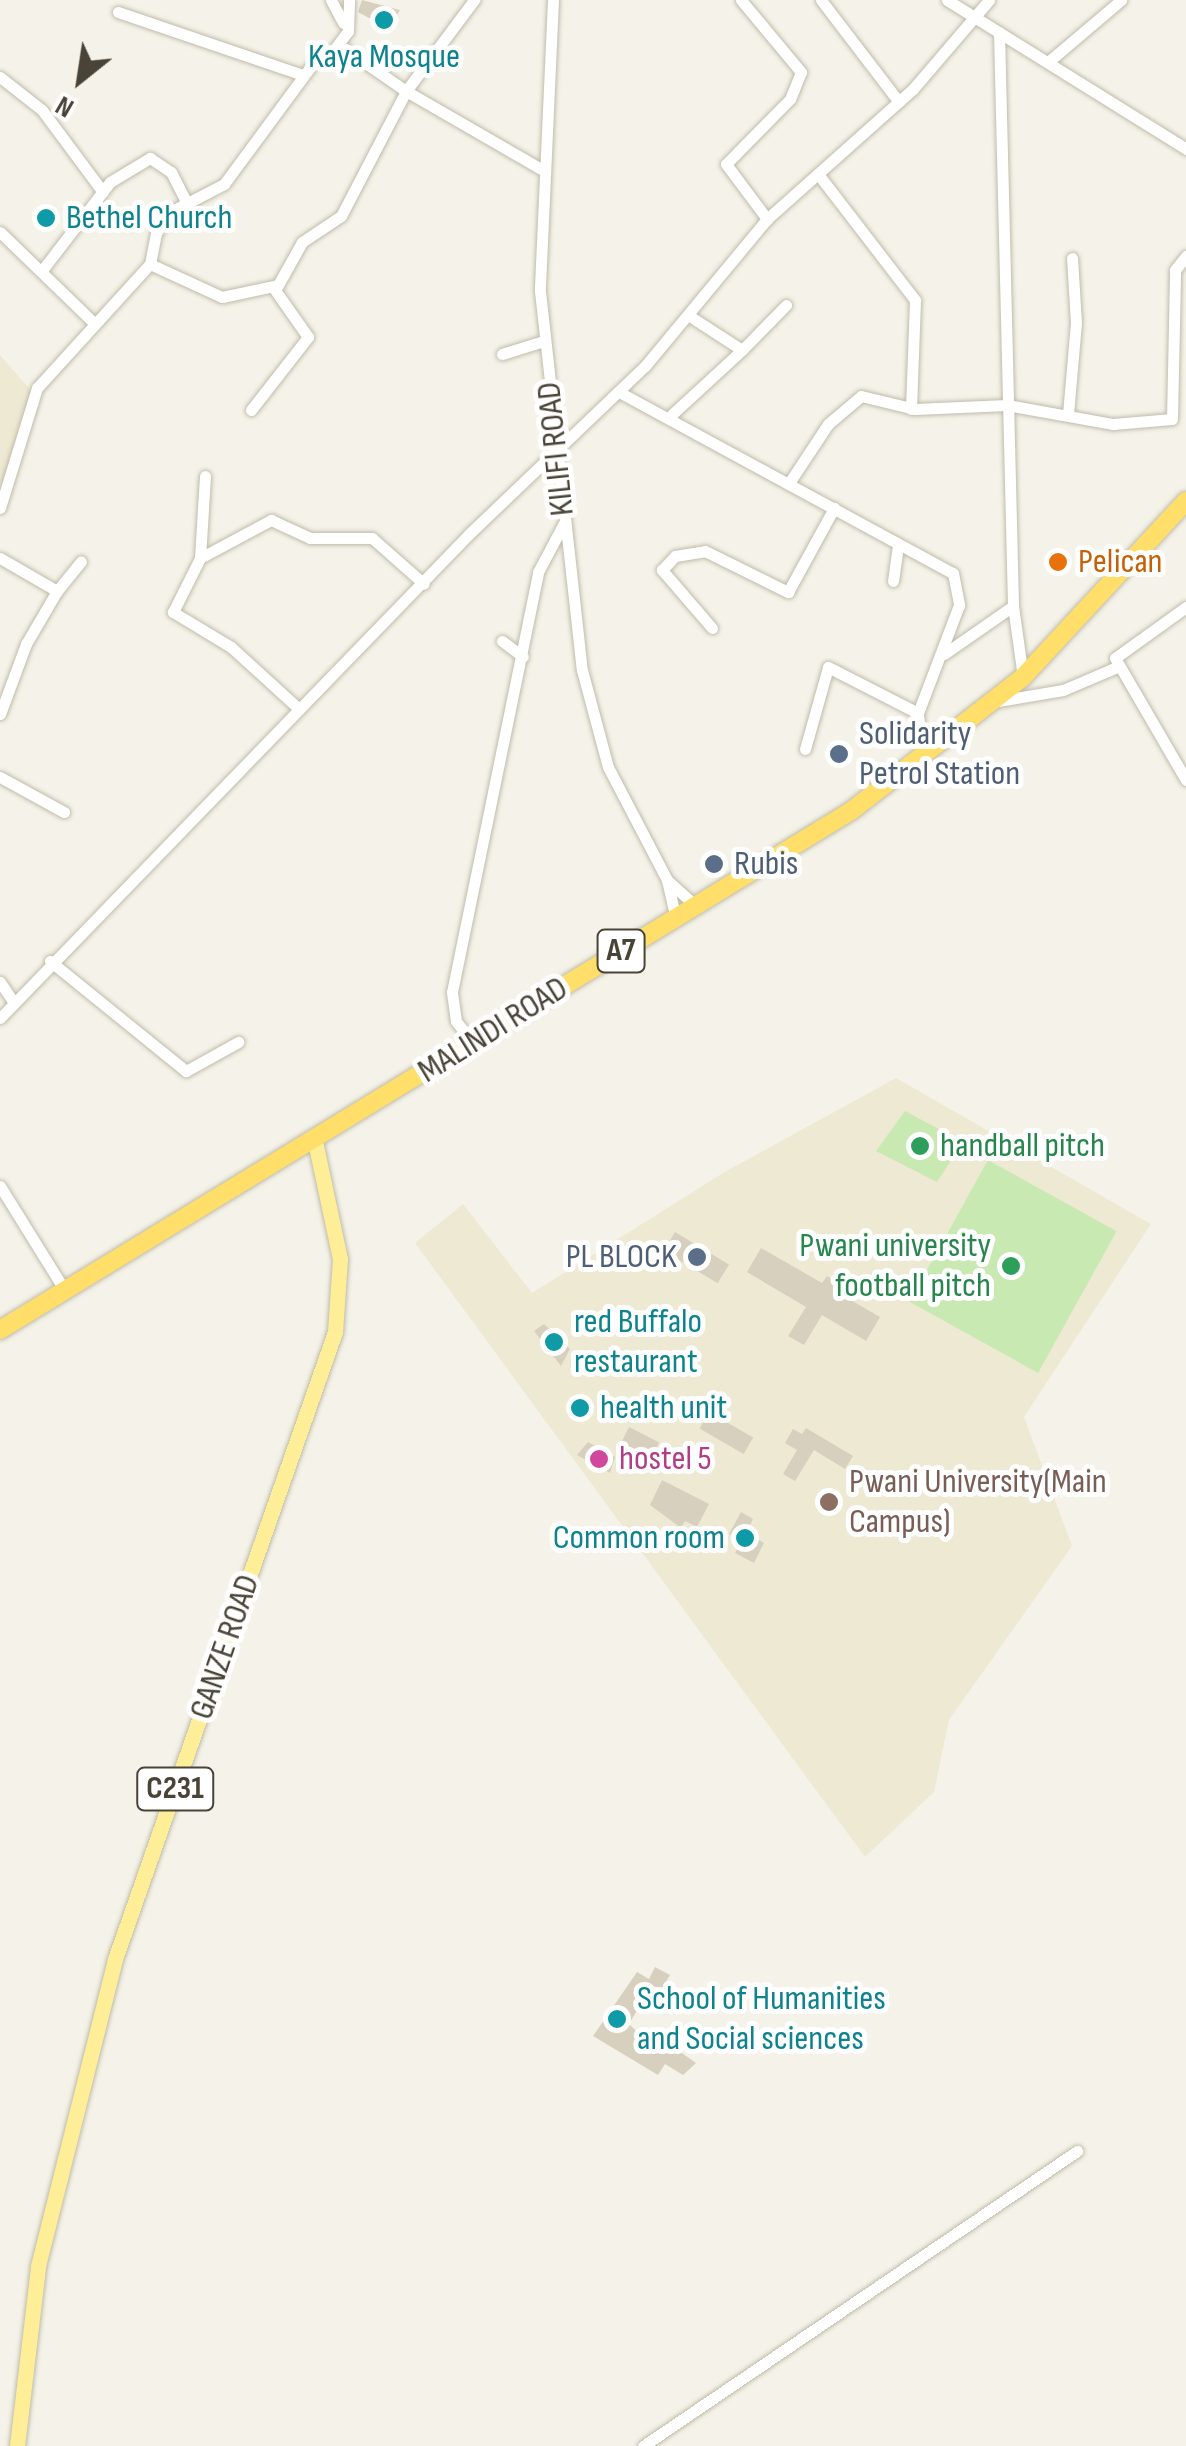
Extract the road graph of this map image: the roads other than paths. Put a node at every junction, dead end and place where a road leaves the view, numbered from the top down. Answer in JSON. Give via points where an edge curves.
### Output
{"nodes":[{"id":1,"x":331,"y":0,"type":"edge"},
{"id":2,"x":350,"y":0,"type":"edge"},
{"id":3,"x":474,"y":0,"type":"edge"},
{"id":4,"x":741,"y":0,"type":"edge"},
{"id":5,"x":821,"y":0,"type":"edge"},
{"id":6,"x":947,"y":0,"type":"edge"},
{"id":7,"x":989,"y":0,"type":"edge"},
{"id":8,"x":1121,"y":0,"type":"edge"},
{"id":9,"x":549,"y":1,"type":"edge"},
{"id":10,"x":118,"y":12,"type":"dead end"},
{"id":11,"x":979,"y":18,"type":"junction"},
{"id":12,"x":348,"y":31,"type":"junction"},
{"id":13,"x":1000,"y":32,"type":"junction"},
{"id":14,"x":316,"y":59,"type":"junction"},
{"id":15,"x":1048,"y":62,"type":"junction"},
{"id":16,"x":303,"y":75,"type":"junction"},
{"id":17,"x":0,"y":77,"type":"edge"},
{"id":18,"x":406,"y":91,"type":"junction"},
{"id":19,"x":899,"y":102,"type":"junction"},
{"id":20,"x":1186,"y":149,"type":"edge"},
{"id":21,"x":543,"y":170,"type":"junction"},
{"id":22,"x":818,"y":174,"type":"junction"},
{"id":23,"x":103,"y":192,"type":"junction"},
{"id":24,"x":188,"y":204,"type":"junction"},
{"id":25,"x":767,"y":219,"type":"junction"},
{"id":26,"x":0,"y":232,"type":"edge"},
{"id":27,"x":1186,"y":256,"type":"edge"},
{"id":28,"x":1072,"y":258,"type":"dead end"},
{"id":29,"x":150,"y":264,"type":"junction"},
{"id":30,"x":43,"y":270,"type":"junction"},
{"id":31,"x":273,"y":287,"type":"junction"},
{"id":32,"x":786,"y":305,"type":"dead end"},
{"id":33,"x":688,"y":315,"type":"junction"},
{"id":34,"x":94,"y":323,"type":"junction"},
{"id":35,"x":544,"y":341,"type":"junction"},
{"id":36,"x":742,"y":350,"type":"junction"},
{"id":37,"x":502,"y":354,"type":"dead end"},
{"id":38,"x":619,"y":392,"type":"junction"},
{"id":39,"x":1006,"y":405,"type":"junction"},
{"id":40,"x":911,"y":408,"type":"junction"},
{"id":41,"x":251,"y":410,"type":"dead end"},
{"id":42,"x":1068,"y":414,"type":"junction"},
{"id":43,"x":668,"y":418,"type":"junction"},
{"id":44,"x":555,"y":455,"type":"junction"},
{"id":45,"x":205,"y":476,"type":"dead end"},
{"id":46,"x":791,"y":480,"type":"junction"},
{"id":47,"x":1186,"y":502,"type":"edge"},
{"id":48,"x":0,"y":508,"type":"edge"},
{"id":49,"x":834,"y":508,"type":"junction"},
{"id":50,"x":564,"y":523,"type":"junction"},
{"id":51,"x":898,"y":544,"type":"junction"},
{"id":52,"x":0,"y":558,"type":"edge"},
{"id":53,"x":200,"y":558,"type":"junction"},
{"id":54,"x":81,"y":562,"type":"dead end"},
{"id":55,"x":893,"y":581,"type":"dead end"},
{"id":56,"x":424,"y":584,"type":"junction"},
{"id":57,"x":58,"y":591,"type":"junction"},
{"id":58,"x":1013,"y":606,"type":"junction"},
{"id":59,"x":1186,"y":608,"type":"edge"},
{"id":60,"x":712,"y":628,"type":"dead end"},
{"id":61,"x":502,"y":641,"type":"dead end"},
{"id":62,"x":944,"y":654,"type":"junction"},
{"id":63,"x":523,"y":657,"type":"junction"},
{"id":64,"x":1116,"y":667,"type":"junction"},
{"id":65,"x":1023,"y":676,"type":"junction"},
{"id":66,"x":994,"y":702,"type":"junction"},
{"id":67,"x":298,"y":708,"type":"junction"},
{"id":68,"x":918,"y":712,"type":"junction"},
{"id":69,"x":0,"y":714,"type":"edge"},
{"id":70,"x":805,"y":749,"type":"dead end"},
{"id":71,"x":922,"y":759,"type":"junction"},
{"id":72,"x":0,"y":777,"type":"edge"},
{"id":73,"x":1186,"y":780,"type":"edge"},
{"id":74,"x":64,"y":812,"type":"dead end"},
{"id":75,"x":668,"y":880,"type":"junction"},
{"id":76,"x":694,"y":904,"type":"junction"},
{"id":77,"x":675,"y":916,"type":"junction"},
{"id":78,"x":50,"y":961,"type":"junction"},
{"id":79,"x":0,"y":982,"type":"edge"},
{"id":80,"x":14,"y":1002,"type":"junction"},
{"id":81,"x":0,"y":1018,"type":"edge"},
{"id":82,"x":238,"y":1042,"type":"dead end"},
{"id":83,"x":473,"y":1044,"type":"junction"},
{"id":84,"x":314,"y":1142,"type":"junction"},
{"id":85,"x":0,"y":1186,"type":"edge"},
{"id":86,"x":65,"y":1291,"type":"junction"},
{"id":87,"x":0,"y":1330,"type":"edge"},
{"id":88,"x":1076,"y":2151,"type":"dead end"},
{"id":89,"x":17,"y":2446,"type":"edge"},
{"id":90,"x":643,"y":2446,"type":"edge"}],
"edges":[{"from":1,"to":12,"type":"street"},
{"from":2,"to":12,"type":"street"},
{"from":3,"to":18,"type":"street"},
{"from":4,"to":25,"type":"street","via":[[800,72],[790,100],[726,164]]},
{"from":5,"to":19,"type":"street"},
{"from":6,"to":11,"type":"street"},
{"from":7,"to":11,"type":"street"},
{"from":8,"to":15,"type":"street"},
{"from":9,"to":21,"type":"street","name":"KILIFI ROAD"},
{"from":10,"to":16,"type":"street"},
{"from":11,"to":13,"type":"street"},
{"from":11,"to":19,"type":"street"},
{"from":12,"to":14,"type":"street","via":[[334,51]]},
{"from":13,"to":15,"type":"street"},
{"from":13,"to":39,"type":"street"},
{"from":14,"to":16,"type":"street"},
{"from":14,"to":18,"type":"street","via":[[345,49]]},
{"from":15,"to":20,"type":"street"},
{"from":16,"to":24,"type":"street","via":[[234,173]]},
{"from":17,"to":23,"type":"street","via":[[42,110]]},
{"from":18,"to":21,"type":"street"},
{"from":18,"to":31,"type":"street","via":[[342,216],[309,235]]},
{"from":19,"to":22,"type":"street"},
{"from":21,"to":35,"type":"street","name":"KILIFI ROAD"},
{"from":22,"to":25,"type":"street"},
{"from":22,"to":40,"type":"street","via":[[915,300]]},
{"from":23,"to":24,"type":"street","via":[[150,158],[171,172]]},
{"from":23,"to":30,"type":"street"},
{"from":24,"to":29,"type":"street","via":[[156,234]]},
{"from":25,"to":33,"type":"street"},
{"from":26,"to":30,"type":"street"},
{"from":27,"to":42,"type":"street","via":[[1176,270],[1172,419],[1113,424]]},
{"from":28,"to":42,"type":"street","via":[[1076,323]]},
{"from":29,"to":31,"type":"street","via":[[222,297]]},
{"from":29,"to":34,"type":"street"},
{"from":30,"to":34,"type":"street"},
{"from":31,"to":41,"type":"street","via":[[308,337]]},
{"from":32,"to":36,"type":"street"},
{"from":33,"to":36,"type":"street"},
{"from":33,"to":38,"type":"street"},
{"from":34,"to":48,"type":"street","via":[[29,404],[22,452]]},
{"from":35,"to":37,"type":"street"},
{"from":35,"to":44,"type":"street","name":"KILIFI ROAD"},
{"from":36,"to":43,"type":"street"},
{"from":38,"to":43,"type":"street"},
{"from":38,"to":44,"type":"street"},
{"from":39,"to":40,"type":"street"},
{"from":39,"to":42,"type":"street"},
{"from":39,"to":58,"type":"street"},
{"from":40,"to":46,"type":"street","via":[[854,398]]},
{"from":43,"to":46,"type":"street"},
{"from":44,"to":50,"type":"street","name":"KILIFI ROAD"},
{"from":44,"to":56,"type":"street"},
{"from":45,"to":53,"type":"street"},
{"from":46,"to":49,"type":"street"},
{"from":47,"to":65,"type":"highway","name":"MALINDI ROAD","number":"A7"},
{"from":49,"to":51,"type":"street"},
{"from":49,"to":60,"type":"street","via":[[788,592],[705,551],[675,556],[662,570]]},
{"from":50,"to":63,"type":"street","via":[[538,572]]},
{"from":50,"to":75,"type":"street","name":"KILIFI ROAD","via":[[597,740]]},
{"from":51,"to":55,"type":"street"},
{"from":51,"to":62,"type":"street","via":[[959,580]]},
{"from":52,"to":57,"type":"street"},
{"from":53,"to":56,"type":"street","via":[[271,520],[310,538],[372,538]]},
{"from":53,"to":67,"type":"street","via":[[172,612],[231,647]]},
{"from":54,"to":57,"type":"street"},
{"from":56,"to":67,"type":"street"},
{"from":57,"to":69,"type":"street","via":[[26,644]]},
{"from":58,"to":62,"type":"street"},
{"from":58,"to":65,"type":"street"},
{"from":59,"to":64,"type":"street","via":[[1120,649]]},
{"from":61,"to":63,"type":"street"},
{"from":62,"to":68,"type":"street"},
{"from":63,"to":83,"type":"street","via":[[452,992],[456,1021]]},
{"from":64,"to":66,"type":"street","via":[[1064,690]]},
{"from":64,"to":73,"type":"street"},
{"from":65,"to":66,"type":"highway","name":"MALINDI ROAD","number":"A7"},
{"from":66,"to":71,"type":"highway","name":"MALINDI ROAD","number":"A7"},
{"from":67,"to":78,"type":"street"},
{"from":68,"to":70,"type":"street","via":[[828,667]]},
{"from":68,"to":71,"type":"street"},
{"from":71,"to":76,"type":"highway","name":"MALINDI ROAD","number":"A7"},
{"from":72,"to":74,"type":"street"},
{"from":75,"to":76,"type":"street","name":"KILIFI ROAD"},
{"from":75,"to":77,"type":"street","name":"KILIFI ROAD"},
{"from":76,"to":77,"type":"highway","name":"MALINDI ROAD","number":"A7"},
{"from":77,"to":83,"type":"highway","name":"MALINDI ROAD","number":"A7"},
{"from":78,"to":80,"type":"street"},
{"from":78,"to":82,"type":"street","via":[[186,1070]]},
{"from":79,"to":80,"type":"street"},
{"from":80,"to":81,"type":"street"},
{"from":83,"to":84,"type":"highway","name":"MALINDI ROAD","number":"A7"},
{"from":84,"to":86,"type":"highway","name":"MALINDI ROAD","number":"A7"},
{"from":84,"to":89,"type":"main road","name":"GANZE ROAD","number":"C231","via":[[340,1259],[335,1332],[114,1959],[38,2266]]},
{"from":85,"to":86,"type":"street"},
{"from":86,"to":87,"type":"highway","name":"MALINDI ROAD","number":"A7"},
{"from":88,"to":90,"type":"street"}]}
